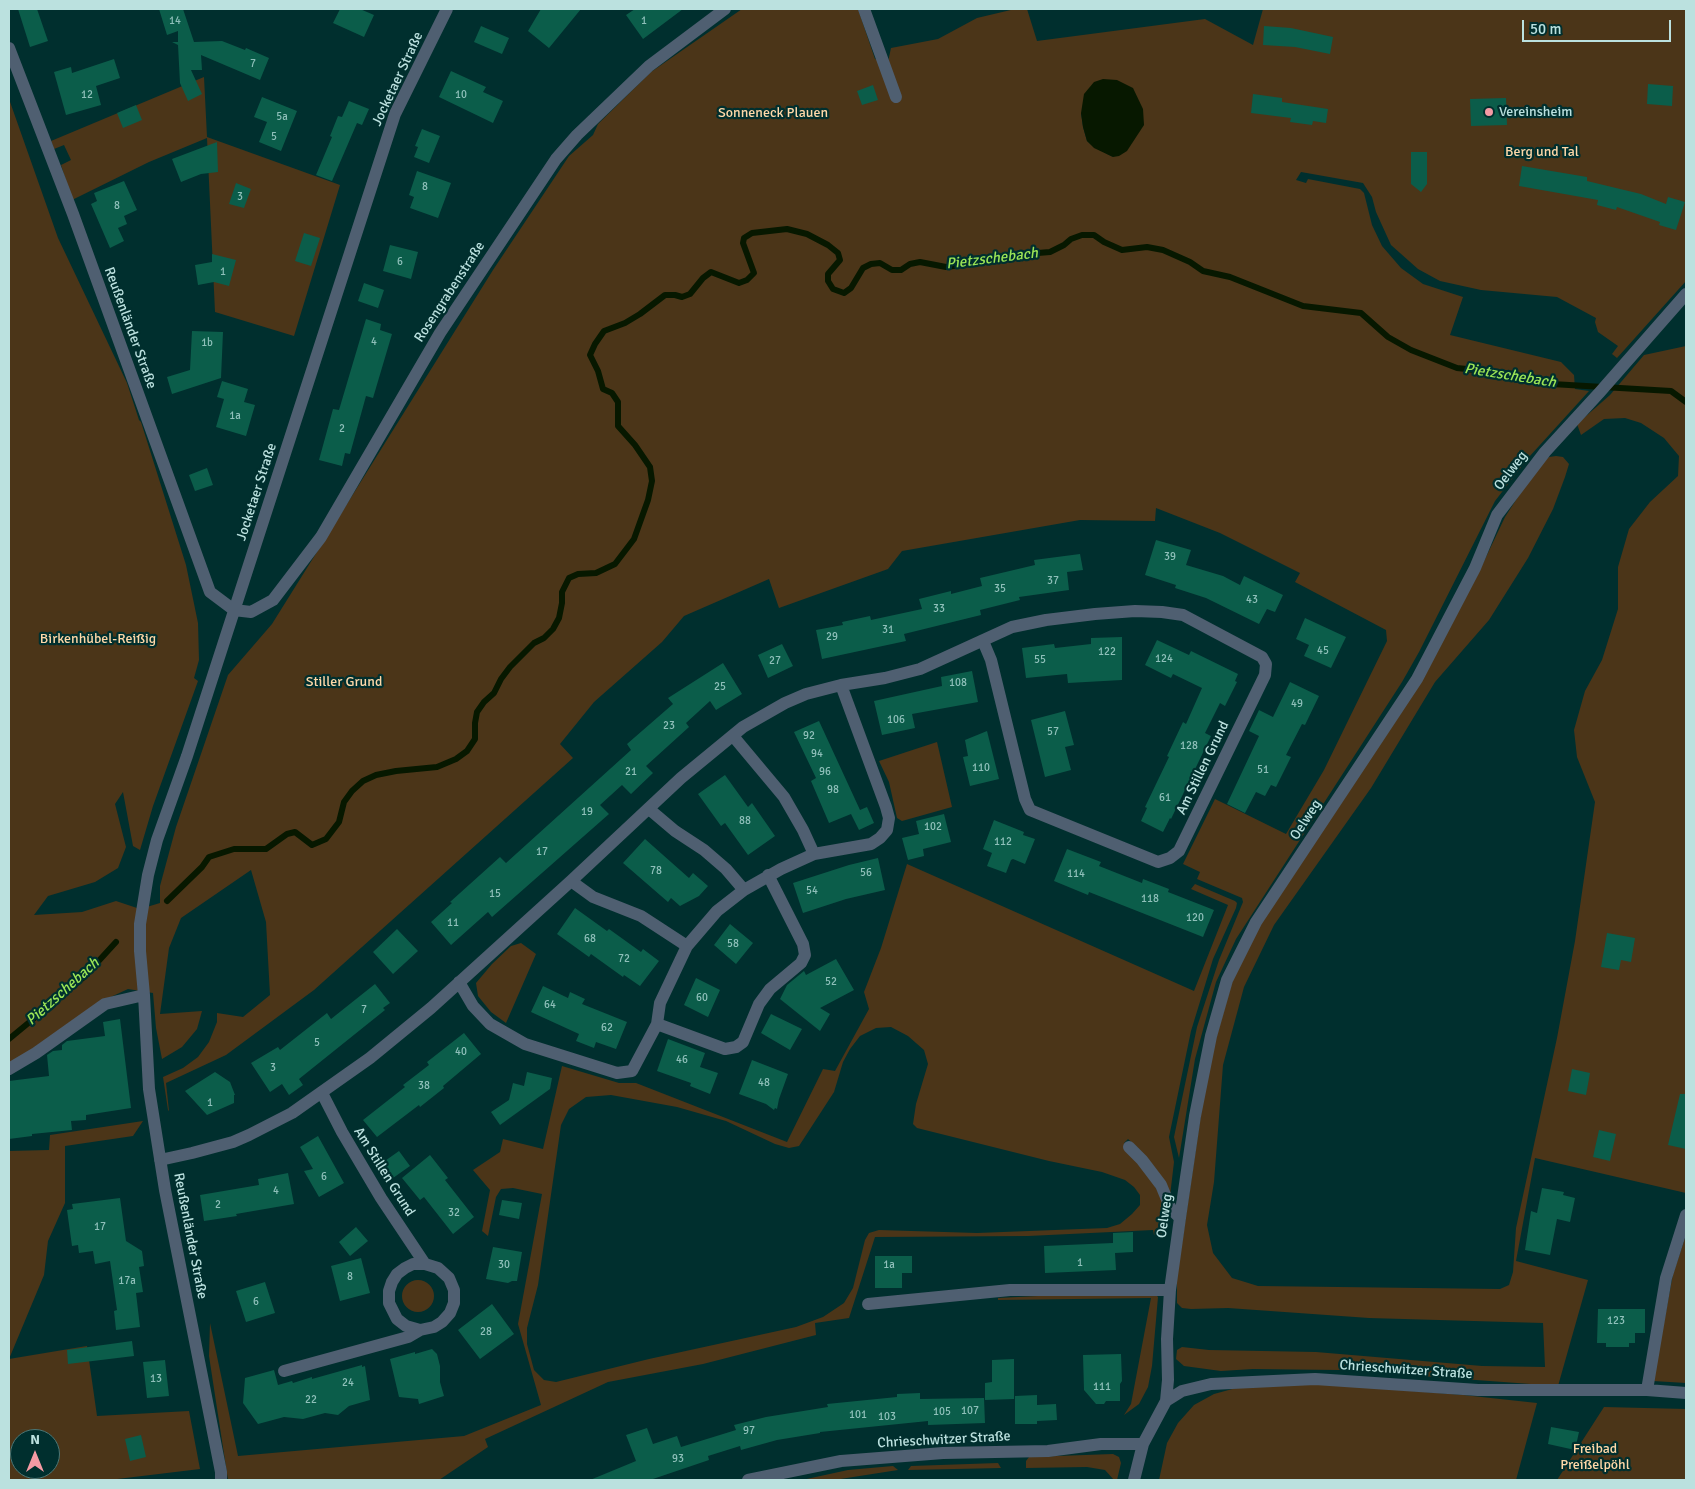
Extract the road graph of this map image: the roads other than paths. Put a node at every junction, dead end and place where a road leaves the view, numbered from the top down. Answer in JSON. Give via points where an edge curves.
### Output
{"nodes":[{"id":1,"x":447,"y":9,"type":"edge"},
{"id":2,"x":725,"y":9,"type":"edge"},
{"id":3,"x":864,"y":9,"type":"edge"},
{"id":4,"x":9,"y":48,"type":"edge"},
{"id":5,"x":896,"y":97,"type":"dead end"},
{"id":6,"x":1686,"y":294,"type":"edge"},
{"id":7,"x":234,"y":610,"type":"junction"},
{"id":8,"x":983,"y":641,"type":"junction"},
{"id":9,"x":841,"y":685,"type":"junction"},
{"id":10,"x":733,"y":736,"type":"junction"},
{"id":11,"x":648,"y":809,"type":"junction"},
{"id":12,"x":814,"y":854,"type":"junction"},
{"id":13,"x":768,"y":875,"type":"junction"},
{"id":14,"x":572,"y":881,"type":"junction"},
{"id":15,"x":744,"y":890,"type":"junction"},
{"id":16,"x":686,"y":946,"type":"junction"},
{"id":17,"x":459,"y":982,"type":"junction"},
{"id":18,"x":144,"y":995,"type":"junction"},
{"id":19,"x":657,"y":1024,"type":"junction"},
{"id":20,"x":9,"y":1069,"type":"edge"},
{"id":21,"x":322,"y":1093,"type":"junction"},
{"id":22,"x":1129,"y":1147,"type":"dead end"},
{"id":23,"x":160,"y":1160,"type":"junction"},
{"id":24,"x":1686,"y":1216,"type":"edge"},
{"id":25,"x":1180,"y":1218,"type":"junction"},
{"id":26,"x":425,"y":1264,"type":"junction"},
{"id":27,"x":1170,"y":1290,"type":"junction"},
{"id":28,"x":868,"y":1304,"type":"dead end"},
{"id":29,"x":420,"y":1330,"type":"junction"},
{"id":30,"x":284,"y":1371,"type":"dead end"},
{"id":31,"x":1647,"y":1390,"type":"junction"},
{"id":32,"x":1686,"y":1394,"type":"edge"},
{"id":33,"x":1166,"y":1401,"type":"junction"},
{"id":34,"x":1142,"y":1444,"type":"junction"},
{"id":35,"x":221,"y":1480,"type":"edge"},
{"id":36,"x":748,"y":1480,"type":"edge"},
{"id":37,"x":1134,"y":1480,"type":"edge"}],
"edges":[{"from":1,"to":7,"type":"street","name":"Jocketaer Straße","via":[[395,114]]},
{"from":2,"to":7,"type":"street","name":"Rosengrabenstraße","via":[[649,66],[556,159],[440,333],[321,537],[273,600],[251,612]]},
{"from":3,"to":5,"type":"street"},
{"from":4,"to":7,"type":"street","name":"Reußenländer Straße","via":[[73,214],[210,592]]},
{"from":6,"to":25,"type":"street","name":"Oelweg","via":[[1545,452],[1497,515],[1475,568],[1417,679],[1256,922],[1227,980],[1211,1036]]},
{"from":7,"to":18,"type":"street","name":"Jocketaer Straße","via":[[148,875],[140,924]]},
{"from":8,"to":8,"type":"street","name":"Am Stillen Grund","via":[[1012,627],[1046,620],[1135,611],[1162,612],[1183,615],[1262,658],[1266,664],[1264,675],[1180,851],[1158,862],[1030,810],[991,660]]},
{"from":8,"to":9,"type":"street","name":"Am Stillen Grund","via":[[920,669]]},
{"from":9,"to":10,"type":"street","name":"Am Stillen Grund","via":[[785,703]]},
{"from":9,"to":12,"type":"street","via":[[889,818],[887,830],[871,844]]},
{"from":10,"to":11,"type":"street","name":"Am Stillen Grund"},
{"from":10,"to":12,"type":"street","via":[[784,797]]},
{"from":11,"to":14,"type":"street","name":"Am Stillen Grund"},
{"from":11,"to":15,"type":"street","via":[[704,850]]},
{"from":12,"to":13,"type":"street"},
{"from":13,"to":15,"type":"street"},
{"from":13,"to":19,"type":"street","via":[[803,944],[805,955],[801,963],[770,989],[759,1004],[743,1042],[736,1047],[725,1048]]},
{"from":14,"to":16,"type":"street","via":[[593,896],[641,916]]},
{"from":14,"to":17,"type":"street","name":"Am Stillen Grund"},
{"from":15,"to":16,"type":"street","via":[[717,912]]},
{"from":16,"to":19,"type":"street","via":[[660,1003]]},
{"from":17,"to":19,"type":"street","via":[[473,1006],[490,1024],[525,1044],[617,1073],[632,1071],[636,1067]]},
{"from":17,"to":21,"type":"street","name":"Am Stillen Grund","via":[[390,1043]]},
{"from":18,"to":20,"type":"street","via":[[105,1004]]},
{"from":18,"to":23,"type":"street","name":"Reußenländer Straße","via":[[149,1089]]},
{"from":21,"to":23,"type":"street","name":"Am Stillen Grund","via":[[249,1135]]},
{"from":21,"to":26,"type":"street","name":"Am Stillen Grund","via":[[381,1198]]},
{"from":22,"to":25,"type":"street","via":[[1161,1185],[1171,1210]]},
{"from":23,"to":35,"type":"street","name":"Reußenländer Straße"},
{"from":24,"to":31,"type":"street","via":[[1666,1278]]},
{"from":25,"to":27,"type":"street","name":"Oelweg"},
{"from":26,"to":29,"type":"street","name":"Am Stillen Grund","via":[[438,1268],[449,1278],[454,1290],[454,1303],[442,1322]]},
{"from":26,"to":29,"type":"street","via":[[405,1268],[397,1274],[389,1291],[389,1303],[397,1319]]},
{"from":27,"to":28,"type":"street","via":[[1010,1290]]},
{"from":27,"to":33,"type":"street","name":"Oelweg"},
{"from":29,"to":30,"type":"street","name":"Am Stillen Grund","via":[[408,1337]]},
{"from":31,"to":32,"type":"street","name":"Chrieschwitzer Straße"},
{"from":31,"to":33,"type":"street","name":"Chrieschwitzer Straße","via":[[1478,1390],[1315,1379],[1211,1384],[1182,1391]]},
{"from":33,"to":34,"type":"street","name":"Oelweg"},
{"from":34,"to":36,"type":"street","name":"Chrieschwitzer Straße","via":[[841,1461]]},
{"from":34,"to":37,"type":"street","name":"Oelweg"}]}
